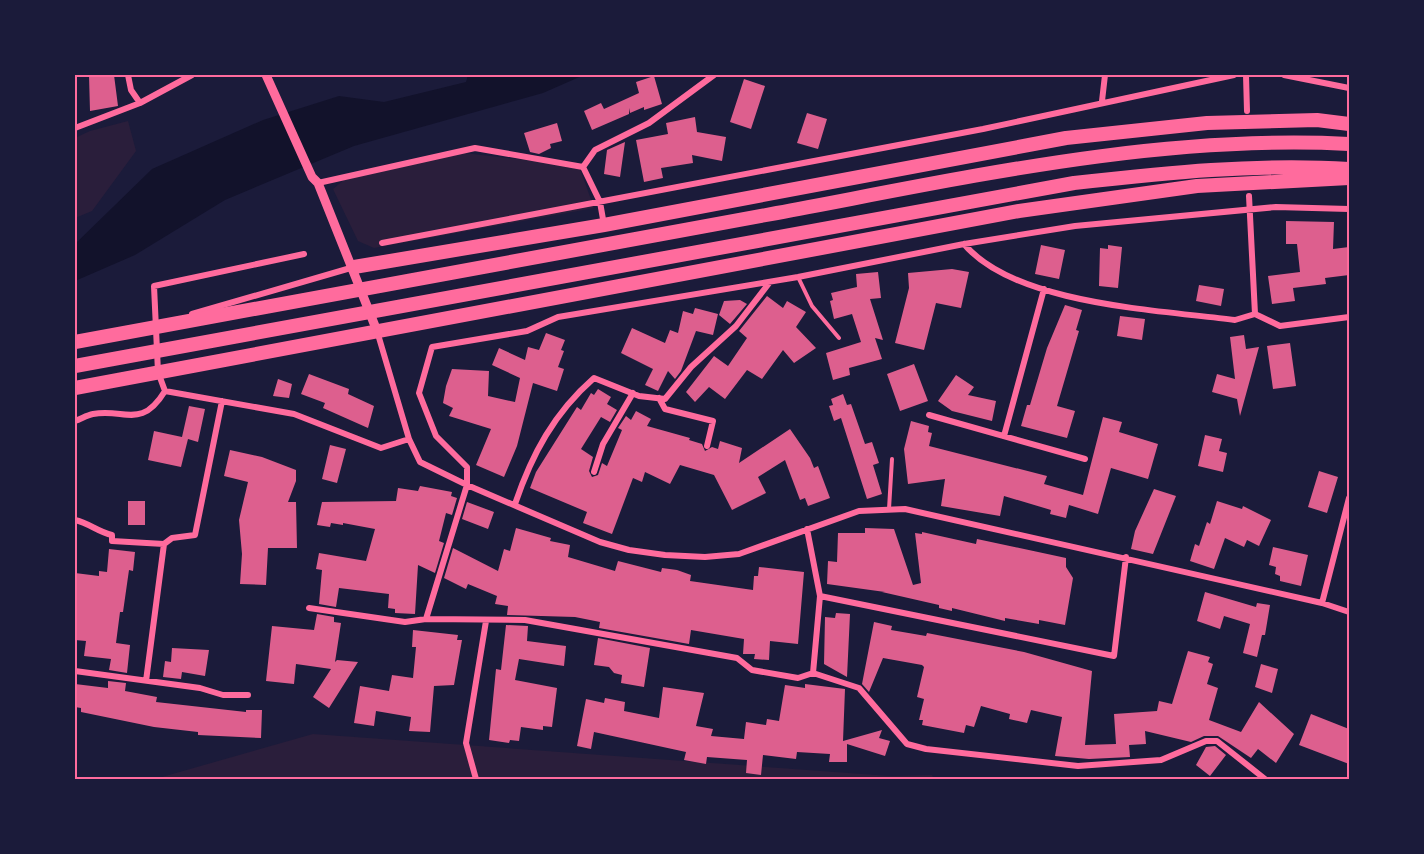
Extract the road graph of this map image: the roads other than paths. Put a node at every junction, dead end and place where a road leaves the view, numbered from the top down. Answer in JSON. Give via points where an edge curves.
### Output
{"nodes":[{"id":1,"x":128,"y":75,"type":"edge"},
{"id":2,"x":192,"y":75,"type":"edge"},
{"id":3,"x":266,"y":75,"type":"edge"},
{"id":4,"x":714,"y":75,"type":"edge"},
{"id":5,"x":1105,"y":75,"type":"edge"},
{"id":6,"x":1234,"y":75,"type":"edge"},
{"id":7,"x":1246,"y":75,"type":"edge"},
{"id":8,"x":1284,"y":75,"type":"edge"},
{"id":9,"x":1349,"y":88,"type":"edge"},
{"id":10,"x":1102,"y":101,"type":"junction"},
{"id":11,"x":140,"y":103,"type":"junction"},
{"id":12,"x":1247,"y":111,"type":"dead end"},
{"id":13,"x":1349,"y":124,"type":"edge"},
{"id":14,"x":75,"y":128,"type":"edge"},
{"id":15,"x":1349,"y":144,"type":"edge"},
{"id":16,"x":583,"y":167,"type":"junction"},
{"id":17,"x":1349,"y":169,"type":"edge"},
{"id":18,"x":1349,"y":178,"type":"edge"},
{"id":19,"x":315,"y":180,"type":"junction"},
{"id":20,"x":1249,"y":196,"type":"dead end"},
{"id":21,"x":600,"y":202,"type":"junction"},
{"id":22,"x":1249,"y":209,"type":"junction"},
{"id":23,"x":1349,"y":209,"type":"edge"},
{"id":24,"x":604,"y":225,"type":"junction"},
{"id":25,"x":382,"y":243,"type":"dead end"},
{"id":26,"x":964,"y":244,"type":"junction"},
{"id":27,"x":304,"y":254,"type":"dead end"},
{"id":28,"x":354,"y":267,"type":"junction"},
{"id":29,"x":798,"y":277,"type":"junction"},
{"id":30,"x":771,"y":282,"type":"junction"},
{"id":31,"x":1044,"y":289,"type":"junction"},
{"id":32,"x":1255,"y":314,"type":"junction"},
{"id":33,"x":1349,"y":317,"type":"edge"},
{"id":34,"x":155,"y":325,"type":"junction"},
{"id":35,"x":377,"y":331,"type":"junction"},
{"id":36,"x":839,"y":338,"type":"dead end"},
{"id":37,"x":75,"y":342,"type":"edge"},
{"id":38,"x":75,"y":366,"type":"edge"},
{"id":39,"x":158,"y":372,"type":"junction"},
{"id":40,"x":75,"y":388,"type":"edge"},
{"id":41,"x":165,"y":391,"type":"junction"},
{"id":42,"x":633,"y":393,"type":"junction"},
{"id":43,"x":658,"y":398,"type":"junction"},
{"id":44,"x":222,"y":401,"type":"junction"},
{"id":45,"x":929,"y":415,"type":"dead end"},
{"id":46,"x":75,"y":421,"type":"edge"},
{"id":47,"x":1004,"y":436,"type":"junction"},
{"id":48,"x":409,"y":439,"type":"junction"},
{"id":49,"x":707,"y":446,"type":"dead end"},
{"id":50,"x":892,"y":459,"type":"dead end"},
{"id":51,"x":1085,"y":459,"type":"dead end"},
{"id":52,"x":594,"y":472,"type":"dead end"},
{"id":53,"x":467,"y":486,"type":"junction"},
{"id":54,"x":1349,"y":498,"type":"edge"},
{"id":55,"x":515,"y":504,"type":"junction"},
{"id":56,"x":888,"y":509,"type":"junction"},
{"id":57,"x":75,"y":520,"type":"edge"},
{"id":58,"x":807,"y":528,"type":"junction"},
{"id":59,"x":164,"y":544,"type":"junction"},
{"id":60,"x":1126,"y":557,"type":"junction"},
{"id":61,"x":820,"y":596,"type":"junction"},
{"id":62,"x":1322,"y":603,"type":"junction"},
{"id":63,"x":309,"y":608,"type":"dead end"},
{"id":64,"x":1349,"y":612,"type":"edge"},
{"id":65,"x":426,"y":620,"type":"junction"},
{"id":66,"x":486,"y":621,"type":"junction"},
{"id":67,"x":75,"y":671,"type":"edge"},
{"id":68,"x":813,"y":673,"type":"junction"},
{"id":69,"x":146,"y":681,"type":"junction"},
{"id":70,"x":248,"y":694,"type":"dead end"},
{"id":71,"x":476,"y":779,"type":"edge"},
{"id":72,"x":1265,"y":779,"type":"edge"}],
"edges":[{"from":1,"to":11,"type":"street","via":[[131,90]]},
{"from":2,"to":11,"type":"street"},
{"from":3,"to":19,"type":"street"},
{"from":4,"to":16,"type":"street","via":[[649,123],[595,150]]},
{"from":5,"to":10,"type":"street"},
{"from":6,"to":10,"type":"street"},
{"from":7,"to":12,"type":"street"},
{"from":8,"to":9,"type":"street"},
{"from":10,"to":21,"type":"street","via":[[983,129]]},
{"from":11,"to":14,"type":"street"},
{"from":13,"to":24,"type":"highway","via":[[1317,120],[1207,123],[1066,138]]},
{"from":15,"to":37,"type":"highway","via":[[1192,146],[1073,161]]},
{"from":16,"to":19,"type":"street","via":[[475,148]]},
{"from":16,"to":21,"type":"street"},
{"from":17,"to":38,"type":"highway","via":[[1195,170],[1074,183]]},
{"from":18,"to":35,"type":"highway","via":[[1197,186],[1019,211]]},
{"from":19,"to":28,"type":"street"},
{"from":20,"to":22,"type":"street"},
{"from":21,"to":24,"type":"street"},
{"from":21,"to":25,"type":"street"},
{"from":22,"to":23,"type":"street"},
{"from":22,"to":26,"type":"street","via":[[1075,226]]},
{"from":22,"to":32,"type":"street"},
{"from":24,"to":28,"type":"highway"},
{"from":26,"to":29,"type":"street"},
{"from":26,"to":31,"type":"street","via":[[977,260],[1011,278]]},
{"from":27,"to":34,"type":"street","via":[[154,286]]},
{"from":28,"to":34,"type":"street"},
{"from":28,"to":35,"type":"street"},
{"from":29,"to":30,"type":"street"},
{"from":29,"to":36,"type":"lane","via":[[812,306]]},
{"from":30,"to":43,"type":"street","via":[[736,326],[691,367],[665,399]]},
{"from":30,"to":53,"type":"street","via":[[558,317],[527,331],[432,347],[419,393],[436,436],[467,467]]},
{"from":31,"to":32,"type":"street","via":[[1087,301],[1235,320]]},
{"from":31,"to":47,"type":"street"},
{"from":32,"to":33,"type":"street","via":[[1280,326]]},
{"from":34,"to":37,"type":"street"},
{"from":34,"to":39,"type":"street"},
{"from":35,"to":39,"type":"highway"},
{"from":35,"to":48,"type":"street"},
{"from":39,"to":40,"type":"highway"},
{"from":39,"to":41,"type":"street"},
{"from":41,"to":44,"type":"street"},
{"from":41,"to":46,"type":"street","via":[[155,406],[129,417],[95,414]]},
{"from":42,"to":43,"type":"street"},
{"from":42,"to":52,"type":"street","via":[[603,444]]},
{"from":42,"to":55,"type":"street","via":[[594,378],[575,395],[540,442]]},
{"from":43,"to":49,"type":"street","via":[[664,409],[713,421]]},
{"from":44,"to":48,"type":"street","via":[[294,414],[381,448]]},
{"from":44,"to":59,"type":"street","via":[[195,535],[172,538]]},
{"from":45,"to":47,"type":"street"},
{"from":47,"to":51,"type":"street"},
{"from":48,"to":53,"type":"street","via":[[420,462]]},
{"from":50,"to":56,"type":"lane"},
{"from":53,"to":55,"type":"street"},
{"from":53,"to":65,"type":"street"},
{"from":54,"to":62,"type":"street"},
{"from":55,"to":58,"type":"street","via":[[600,542],[664,555],[739,554]]},
{"from":56,"to":58,"type":"street","via":[[859,511]]},
{"from":56,"to":60,"type":"street","via":[[905,509]]},
{"from":57,"to":59,"type":"street","via":[[98,532],[112,534],[112,541]]},
{"from":58,"to":61,"type":"street"},
{"from":59,"to":69,"type":"street"},
{"from":60,"to":61,"type":"street","via":[[1114,656]]},
{"from":60,"to":62,"type":"street"},
{"from":61,"to":68,"type":"street"},
{"from":62,"to":64,"type":"street"},
{"from":63,"to":65,"type":"street","via":[[405,622]]},
{"from":65,"to":66,"type":"street"},
{"from":66,"to":68,"type":"street","via":[[525,620],[737,658],[752,670],[798,678]]},
{"from":66,"to":71,"type":"street","via":[[466,743]]},
{"from":67,"to":69,"type":"street"},
{"from":68,"to":72,"type":"street","via":[[859,688],[907,744],[1078,766],[1161,760],[1206,741],[1217,741]]},
{"from":69,"to":70,"type":"street","via":[[223,695]]}]}
